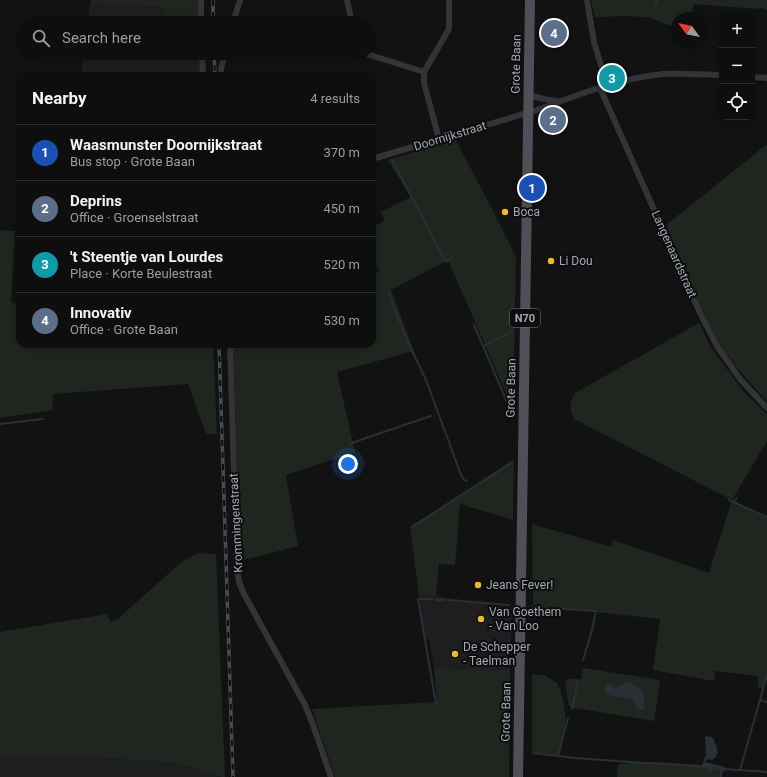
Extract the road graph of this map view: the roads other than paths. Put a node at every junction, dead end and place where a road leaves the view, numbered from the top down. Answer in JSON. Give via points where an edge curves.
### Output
{"nodes":[{"id":1,"x":201,"y":0,"type":"edge"},
{"id":2,"x":240,"y":0,"type":"edge"},
{"id":3,"x":347,"y":0,"type":"edge"},
{"id":4,"x":449,"y":0,"type":"edge"},
{"id":5,"x":530,"y":0,"type":"edge"},
{"id":6,"x":587,"y":0,"type":"edge"},
{"id":7,"x":201,"y":16,"type":"edge"},
{"id":8,"x":235,"y":16,"type":"edge"},
{"id":9,"x":350,"y":16,"type":"edge"},
{"id":10,"x":376,"y":57,"type":"edge"},
{"id":11,"x":202,"y":60,"type":"edge"},
{"id":12,"x":223,"y":60,"type":"edge"},
{"id":13,"x":203,"y":72,"type":"edge"},
{"id":14,"x":221,"y":72,"type":"edge"},
{"id":15,"x":424,"y":72,"type":"junction"},
{"id":16,"x":603,"y":72,"type":"junction"},
{"id":17,"x":719,"y":76,"type":"edge"},
{"id":18,"x":755,"y":77,"type":"edge"},
{"id":19,"x":767,"y":78,"type":"edge"},
{"id":20,"x":627,"y":80,"type":"junction"},
{"id":21,"x":603,"y":87,"type":"junction"},
{"id":22,"x":529,"y":95,"type":"junction"},
{"id":23,"x":559,"y":101,"type":"junction"},
{"id":24,"x":528,"y":112,"type":"junction"},
{"id":25,"x":440,"y":139,"type":"junction"},
{"id":26,"x":376,"y":158,"type":"edge"},
{"id":27,"x":230,"y":348,"type":"edge"},
{"id":28,"x":767,"y":408,"type":"edge"},
{"id":29,"x":331,"y":777,"type":"edge"},
{"id":30,"x":518,"y":777,"type":"edge"}],
"edges":[{"from":1,"to":7,"type":"street"},
{"from":2,"to":8,"type":"street"},
{"from":3,"to":9,"type":"street"},
{"from":4,"to":15,"type":"street","via":[[449,29]]},
{"from":5,"to":22,"type":"main road","name":"Grote Baan","number":"N70"},
{"from":6,"to":16,"type":"street","name":"Langenaardstraat","via":[[594,42]]},
{"from":10,"to":15,"type":"street"},
{"from":11,"to":13,"type":"street"},
{"from":12,"to":14,"type":"street"},
{"from":15,"to":25,"type":"street","via":[[424,83]]},
{"from":16,"to":20,"type":"street"},
{"from":16,"to":21,"type":"street","name":"Langenaardstraat"},
{"from":17,"to":20,"type":"street","name":"Doornijkstraat","via":[[664,74]]},
{"from":18,"to":19,"type":"street"},
{"from":20,"to":21,"type":"street","name":"Doornijkstraat"},
{"from":21,"to":23,"type":"street","name":"Doornijkstraat"},
{"from":21,"to":28,"type":"street","name":"Langenaardstraat","via":[[703,320],[740,379]]},
{"from":22,"to":23,"type":"street"},
{"from":22,"to":24,"type":"main road","name":"Grote Baan","number":"N70"},
{"from":23,"to":24,"type":"street","name":"Doornijkstraat"},
{"from":24,"to":25,"type":"street","name":"Doornijkstraat"},
{"from":24,"to":30,"type":"main road","name":"Grote Baan","number":"N70"},
{"from":25,"to":26,"type":"street","name":"Doornijkstraat"},
{"from":27,"to":29,"type":"street","name":"Krommingenstraat","via":[[239,582],[305,705]]}]}
